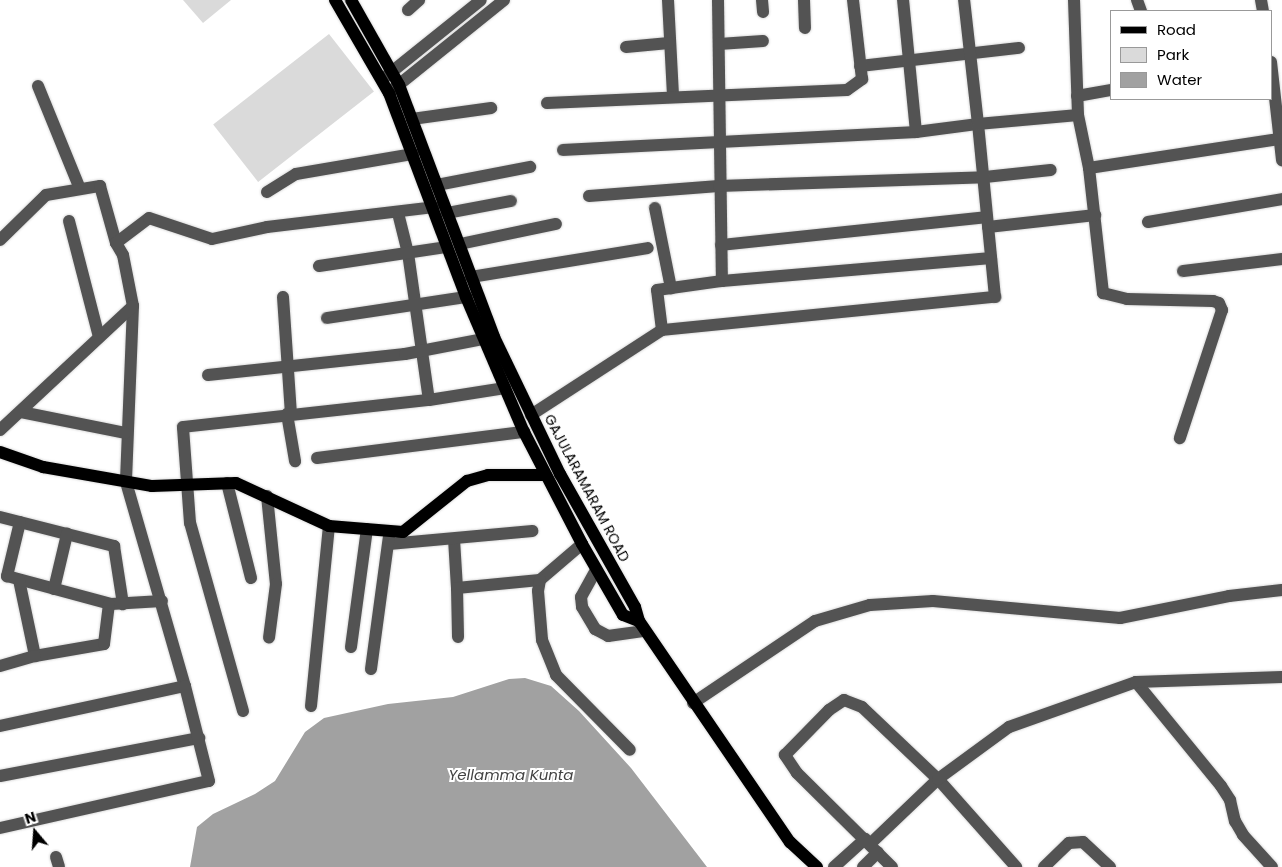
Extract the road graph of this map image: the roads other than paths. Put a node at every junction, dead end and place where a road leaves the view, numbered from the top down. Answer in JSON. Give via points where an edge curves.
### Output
{"nodes":[{"id":1,"x":335,"y":0,"type":"edge"},
{"id":2,"x":351,"y":0,"type":"edge"},
{"id":3,"x":419,"y":0,"type":"edge"},
{"id":4,"x":480,"y":0,"type":"edge"},
{"id":5,"x":504,"y":0,"type":"edge"},
{"id":6,"x":668,"y":0,"type":"edge"},
{"id":7,"x":718,"y":0,"type":"edge"},
{"id":8,"x":804,"y":0,"type":"edge"},
{"id":9,"x":853,"y":0,"type":"edge"},
{"id":10,"x":902,"y":0,"type":"edge"},
{"id":11,"x":964,"y":0,"type":"edge"},
{"id":12,"x":1074,"y":0,"type":"edge"},
{"id":13,"x":408,"y":10,"type":"dead end"},
{"id":14,"x":805,"y":28,"type":"dead end"},
{"id":15,"x":763,"y":41,"type":"dead end"},
{"id":16,"x":669,"y":43,"type":"junction"},
{"id":17,"x":719,"y":44,"type":"junction"},
{"id":18,"x":626,"y":47,"type":"dead end"},
{"id":19,"x":1019,"y":48,"type":"dead end"},
{"id":20,"x":970,"y":53,"type":"junction"},
{"id":21,"x":911,"y":59,"type":"junction"},
{"id":22,"x":860,"y":66,"type":"junction"},
{"id":23,"x":1272,"y":69,"type":"edge"},
{"id":24,"x":387,"y":75,"type":"junction"},
{"id":25,"x":38,"y":86,"type":"dead end"},
{"id":26,"x":394,"y":89,"type":"junction"},
{"id":27,"x":1110,"y":90,"type":"edge"},
{"id":28,"x":721,"y":94,"type":"junction"},
{"id":29,"x":1077,"y":96,"type":"junction"},
{"id":30,"x":673,"y":97,"type":"junction"},
{"id":31,"x":547,"y":103,"type":"dead end"},
{"id":32,"x":490,"y":108,"type":"dead end"},
{"id":33,"x":1078,"y":115,"type":"junction"},
{"id":34,"x":1279,"y":118,"type":"edge"},
{"id":35,"x":412,"y":119,"type":"junction"},
{"id":36,"x":978,"y":124,"type":"junction"},
{"id":37,"x":916,"y":132,"type":"junction"},
{"id":38,"x":1279,"y":139,"type":"junction"},
{"id":39,"x":718,"y":140,"type":"junction"},
{"id":40,"x":563,"y":150,"type":"dead end"},
{"id":41,"x":413,"y":154,"type":"junction"},
{"id":42,"x":1282,"y":160,"type":"edge"},
{"id":43,"x":530,"y":167,"type":"dead end"},
{"id":44,"x":1088,"y":168,"type":"junction"},
{"id":45,"x":1051,"y":170,"type":"dead end"},
{"id":46,"x":985,"y":177,"type":"junction"},
{"id":47,"x":437,"y":185,"type":"junction"},
{"id":48,"x":719,"y":186,"type":"junction"},
{"id":49,"x":80,"y":190,"type":"junction"},
{"id":50,"x":267,"y":192,"type":"dead end"},
{"id":51,"x":589,"y":196,"type":"dead end"},
{"id":52,"x":1282,"y":199,"type":"edge"},
{"id":53,"x":511,"y":201,"type":"dead end"},
{"id":54,"x":434,"y":207,"type":"junction"},
{"id":55,"x":655,"y":208,"type":"dead end"},
{"id":56,"x":398,"y":213,"type":"junction"},
{"id":57,"x":447,"y":213,"type":"junction"},
{"id":58,"x":1095,"y":215,"type":"junction"},
{"id":59,"x":69,"y":221,"type":"dead end"},
{"id":60,"x":988,"y":222,"type":"junction"},
{"id":61,"x":1148,"y":222,"type":"dead end"},
{"id":62,"x":556,"y":224,"type":"dead end"},
{"id":63,"x":0,"y":240,"type":"edge"},
{"id":64,"x":116,"y":243,"type":"junction"},
{"id":65,"x":460,"y":244,"type":"junction"},
{"id":66,"x":721,"y":244,"type":"junction"},
{"id":67,"x":446,"y":247,"type":"junction"},
{"id":68,"x":648,"y":248,"type":"dead end"},
{"id":69,"x":408,"y":254,"type":"junction"},
{"id":70,"x":990,"y":258,"type":"junction"},
{"id":71,"x":1282,"y":259,"type":"edge"},
{"id":72,"x":320,"y":266,"type":"dead end"},
{"id":73,"x":1183,"y":271,"type":"dead end"},
{"id":74,"x":471,"y":277,"type":"junction"},
{"id":75,"x":722,"y":281,"type":"junction"},
{"id":76,"x":671,"y":288,"type":"junction"},
{"id":77,"x":283,"y":297,"type":"dead end"},
{"id":78,"x":466,"y":297,"type":"junction"},
{"id":79,"x":417,"y":304,"type":"junction"},
{"id":80,"x":133,"y":306,"type":"junction"},
{"id":81,"x":327,"y":318,"type":"dead end"},
{"id":82,"x":662,"y":330,"type":"junction"},
{"id":83,"x":99,"y":338,"type":"junction"},
{"id":84,"x":484,"y":339,"type":"junction"},
{"id":85,"x":423,"y":351,"type":"junction"},
{"id":86,"x":288,"y":366,"type":"junction"},
{"id":87,"x":208,"y":375,"type":"dead end"},
{"id":88,"x":505,"y":388,"type":"junction"},
{"id":89,"x":429,"y":400,"type":"junction"},
{"id":90,"x":20,"y":412,"type":"junction"},
{"id":91,"x":289,"y":414,"type":"junction"},
{"id":92,"x":531,"y":415,"type":"junction"},
{"id":93,"x":0,"y":430,"type":"edge"},
{"id":94,"x":524,"y":432,"type":"junction"},
{"id":95,"x":125,"y":433,"type":"junction"},
{"id":96,"x":1180,"y":438,"type":"dead end"},
{"id":97,"x":0,"y":452,"type":"edge"},
{"id":98,"x":317,"y":458,"type":"dead end"},
{"id":99,"x":294,"y":461,"type":"dead end"},
{"id":100,"x":545,"y":475,"type":"junction"},
{"id":101,"x":126,"y":482,"type":"junction"},
{"id":102,"x":188,"y":483,"type":"junction"},
{"id":103,"x":227,"y":483,"type":"junction"},
{"id":104,"x":267,"y":496,"type":"junction"},
{"id":105,"x":0,"y":517,"type":"edge"},
{"id":106,"x":20,"y":522,"type":"junction"},
{"id":107,"x":329,"y":526,"type":"junction"},
{"id":108,"x":367,"y":529,"type":"junction"},
{"id":109,"x":532,"y":530,"type":"dead end"},
{"id":110,"x":390,"y":531,"type":"junction"},
{"id":111,"x":67,"y":534,"type":"junction"},
{"id":112,"x":454,"y":539,"type":"junction"},
{"id":113,"x":389,"y":544,"type":"junction"},
{"id":114,"x":582,"y":544,"type":"junction"},
{"id":115,"x":596,"y":570,"type":"junction"},
{"id":116,"x":251,"y":578,"type":"dead end"},
{"id":117,"x":19,"y":580,"type":"junction"},
{"id":118,"x":540,"y":580,"type":"junction"},
{"id":119,"x":457,"y":588,"type":"junction"},
{"id":120,"x":54,"y":589,"type":"junction"},
{"id":121,"x":1282,"y":590,"type":"edge"},
{"id":122,"x":162,"y":601,"type":"junction"},
{"id":123,"x":109,"y":604,"type":"junction"},
{"id":124,"x":123,"y":604,"type":"junction"},
{"id":125,"x":642,"y":626,"type":"junction"},
{"id":126,"x":458,"y":637,"type":"dead end"},
{"id":127,"x":269,"y":638,"type":"dead end"},
{"id":128,"x":351,"y":647,"type":"dead end"},
{"id":129,"x":35,"y":656,"type":"junction"},
{"id":130,"x":0,"y":666,"type":"edge"},
{"id":131,"x":371,"y":670,"type":"dead end"},
{"id":132,"x":1282,"y":677,"type":"edge"},
{"id":133,"x":1136,"y":682,"type":"junction"},
{"id":134,"x":186,"y":686,"type":"junction"},
{"id":135,"x":311,"y":706,"type":"dead end"},
{"id":136,"x":696,"y":707,"type":"junction"},
{"id":137,"x":243,"y":710,"type":"dead end"},
{"id":138,"x":1,"y":723,"type":"edge"},
{"id":139,"x":199,"y":738,"type":"junction"},
{"id":140,"x":630,"y":750,"type":"dead end"},
{"id":141,"x":0,"y":776,"type":"edge"},
{"id":142,"x":938,"y":779,"type":"junction"},
{"id":143,"x":0,"y":828,"type":"edge"},
{"id":144,"x":871,"y":845,"type":"junction"},
{"id":145,"x":817,"y":867,"type":"edge"},
{"id":146,"x":834,"y":867,"type":"edge"},
{"id":147,"x":862,"y":867,"type":"edge"},
{"id":148,"x":892,"y":867,"type":"edge"},
{"id":149,"x":1016,"y":867,"type":"edge"},
{"id":150,"x":1044,"y":867,"type":"edge"},
{"id":151,"x":1110,"y":867,"type":"edge"},
{"id":152,"x":1272,"y":867,"type":"edge"}],
"edges":[{"from":1,"to":24,"type":"main road"},
{"from":2,"to":24,"type":"main road"},
{"from":3,"to":13,"type":"street"},
{"from":4,"to":24,"type":"street"},
{"from":5,"to":26,"type":"street"},
{"from":6,"to":16,"type":"street"},
{"from":7,"to":17,"type":"street"},
{"from":8,"to":14,"type":"street"},
{"from":9,"to":22,"type":"street"},
{"from":10,"to":21,"type":"street"},
{"from":11,"to":20,"type":"street"},
{"from":12,"to":29,"type":"street"},
{"from":15,"to":17,"type":"street"},
{"from":16,"to":18,"type":"street"},
{"from":16,"to":30,"type":"street"},
{"from":17,"to":28,"type":"street"},
{"from":19,"to":20,"type":"street"},
{"from":20,"to":21,"type":"street"},
{"from":20,"to":36,"type":"street"},
{"from":21,"to":22,"type":"street"},
{"from":21,"to":37,"type":"street"},
{"from":22,"to":28,"type":"street","via":[[862,80],[847,90]]},
{"from":23,"to":34,"type":"street"},
{"from":24,"to":26,"type":"main road"},
{"from":25,"to":49,"type":"street"},
{"from":26,"to":35,"type":"main road","name":"GAJULARAMARAM ROAD"},
{"from":26,"to":41,"type":"main road"},
{"from":27,"to":29,"type":"street"},
{"from":28,"to":30,"type":"street"},
{"from":28,"to":39,"type":"street"},
{"from":29,"to":33,"type":"street"},
{"from":30,"to":31,"type":"street"},
{"from":32,"to":35,"type":"street"},
{"from":33,"to":36,"type":"street"},
{"from":33,"to":44,"type":"street"},
{"from":34,"to":38,"type":"street"},
{"from":35,"to":47,"type":"main road","name":"GAJULARAMARAM ROAD"},
{"from":36,"to":37,"type":"street"},
{"from":36,"to":46,"type":"street"},
{"from":37,"to":39,"type":"street"},
{"from":38,"to":42,"type":"street"},
{"from":38,"to":44,"type":"street"},
{"from":39,"to":40,"type":"street"},
{"from":39,"to":48,"type":"street"},
{"from":41,"to":50,"type":"street","via":[[296,174]]},
{"from":41,"to":54,"type":"main road"},
{"from":43,"to":47,"type":"street"},
{"from":44,"to":58,"type":"street"},
{"from":45,"to":46,"type":"street"},
{"from":46,"to":48,"type":"street"},
{"from":46,"to":60,"type":"street"},
{"from":47,"to":57,"type":"main road","name":"GAJULARAMARAM ROAD"},
{"from":48,"to":51,"type":"street"},
{"from":48,"to":66,"type":"street"},
{"from":49,"to":63,"type":"street","via":[[46,195]]},
{"from":49,"to":64,"type":"street","via":[[100,186]]},
{"from":52,"to":61,"type":"street"},
{"from":53,"to":57,"type":"street"},
{"from":54,"to":56,"type":"street"},
{"from":54,"to":67,"type":"main road"},
{"from":55,"to":76,"type":"street"},
{"from":56,"to":64,"type":"street","via":[[267,227],[212,239],[149,218]]},
{"from":56,"to":69,"type":"street"},
{"from":57,"to":65,"type":"main road","name":"GAJULARAMARAM ROAD"},
{"from":58,"to":60,"type":"street"},
{"from":58,"to":96,"type":"street","via":[[1103,293],[1127,299],[1213,301],[1222,310]]},
{"from":59,"to":83,"type":"street"},
{"from":60,"to":66,"type":"street"},
{"from":60,"to":70,"type":"street"},
{"from":62,"to":65,"type":"street"},
{"from":64,"to":80,"type":"street","via":[[123,255]]},
{"from":65,"to":74,"type":"main road","name":"GAJULARAMARAM ROAD"},
{"from":66,"to":75,"type":"street"},
{"from":67,"to":69,"type":"street"},
{"from":67,"to":78,"type":"main road"},
{"from":68,"to":74,"type":"street"},
{"from":69,"to":72,"type":"street"},
{"from":69,"to":79,"type":"street"},
{"from":70,"to":75,"type":"street"},
{"from":70,"to":82,"type":"street","via":[[995,297]]},
{"from":71,"to":73,"type":"street"},
{"from":74,"to":92,"type":"main road","name":"GAJULARAMARAM ROAD","via":[[494,338]]},
{"from":75,"to":76,"type":"street"},
{"from":76,"to":82,"type":"street","via":[[656,290]]},
{"from":77,"to":86,"type":"street"},
{"from":78,"to":79,"type":"street"},
{"from":78,"to":84,"type":"main road"},
{"from":79,"to":81,"type":"street"},
{"from":79,"to":85,"type":"street"},
{"from":80,"to":83,"type":"street"},
{"from":80,"to":95,"type":"street"},
{"from":82,"to":92,"type":"street"},
{"from":83,"to":90,"type":"street"},
{"from":84,"to":85,"type":"street"},
{"from":84,"to":88,"type":"main road"},
{"from":85,"to":86,"type":"street"},
{"from":85,"to":89,"type":"street"},
{"from":86,"to":87,"type":"street"},
{"from":86,"to":91,"type":"street"},
{"from":88,"to":89,"type":"street"},
{"from":88,"to":94,"type":"main road"},
{"from":89,"to":91,"type":"street"},
{"from":90,"to":93,"type":"street"},
{"from":90,"to":95,"type":"street"},
{"from":91,"to":99,"type":"street"},
{"from":91,"to":102,"type":"street","via":[[182,427]]},
{"from":92,"to":125,"type":"main road","name":"GAJULARAMARAM ROAD","via":[[592,534],[635,607]]},
{"from":94,"to":98,"type":"street"},
{"from":94,"to":100,"type":"main road"},
{"from":95,"to":101,"type":"street"},
{"from":97,"to":101,"type":"main road","via":[[43,467]]},
{"from":100,"to":110,"type":"main road","via":[[488,475],[467,481],[403,532]]},
{"from":100,"to":114,"type":"main road"},
{"from":101,"to":102,"type":"main road","via":[[152,486]]},
{"from":101,"to":122,"type":"street"},
{"from":102,"to":103,"type":"main road"},
{"from":102,"to":137,"type":"street","via":[[190,523]]},
{"from":103,"to":104,"type":"main road","via":[[236,483]]},
{"from":103,"to":116,"type":"street"},
{"from":104,"to":107,"type":"main road"},
{"from":104,"to":127,"type":"street","via":[[276,584]]},
{"from":105,"to":106,"type":"street"},
{"from":106,"to":111,"type":"street"},
{"from":106,"to":117,"type":"street","via":[[7,576]]},
{"from":107,"to":108,"type":"main road"},
{"from":107,"to":135,"type":"street"},
{"from":108,"to":110,"type":"main road"},
{"from":108,"to":128,"type":"street"},
{"from":109,"to":112,"type":"street"},
{"from":110,"to":113,"type":"street"},
{"from":111,"to":120,"type":"street"},
{"from":111,"to":124,"type":"street","via":[[114,546]]},
{"from":112,"to":113,"type":"street"},
{"from":112,"to":119,"type":"street"},
{"from":113,"to":131,"type":"street"},
{"from":114,"to":115,"type":"main road"},
{"from":114,"to":118,"type":"street"},
{"from":115,"to":125,"type":"main road","via":[[623,615]]},
{"from":115,"to":125,"type":"street","via":[[581,597],[582,607],[596,630],[608,636]]},
{"from":117,"to":120,"type":"street"},
{"from":117,"to":129,"type":"street"},
{"from":118,"to":119,"type":"street"},
{"from":118,"to":140,"type":"street","via":[[540,630],[556,675]]},
{"from":119,"to":126,"type":"street"},
{"from":120,"to":123,"type":"street"},
{"from":121,"to":136,"type":"street","via":[[1229,596],[1120,618],[933,601],[870,605],[815,621]]},
{"from":122,"to":124,"type":"street"},
{"from":122,"to":134,"type":"street"},
{"from":123,"to":124,"type":"street"},
{"from":123,"to":129,"type":"street","via":[[104,644]]},
{"from":125,"to":136,"type":"main road","name":"GAJULARAMARAM ROAD"},
{"from":129,"to":130,"type":"street"},
{"from":132,"to":133,"type":"street"},
{"from":133,"to":142,"type":"street","via":[[1009,727]]},
{"from":133,"to":152,"type":"street","via":[[1221,786],[1230,800],[1234,821]]},
{"from":134,"to":138,"type":"street"},
{"from":134,"to":139,"type":"street"},
{"from":136,"to":145,"type":"main road","name":"GAJULARAMARAM ROAD","via":[[790,842]]},
{"from":139,"to":141,"type":"street"},
{"from":139,"to":143,"type":"street","via":[[210,781]]},
{"from":142,"to":144,"type":"street"},
{"from":142,"to":144,"type":"street","via":[[862,707],[844,700],[829,710],[785,754],[797,773]]},
{"from":142,"to":149,"type":"street"},
{"from":144,"to":146,"type":"street"},
{"from":144,"to":147,"type":"street"},
{"from":144,"to":148,"type":"street"},
{"from":150,"to":151,"type":"street","via":[[1069,843],[1083,842]]}]}
